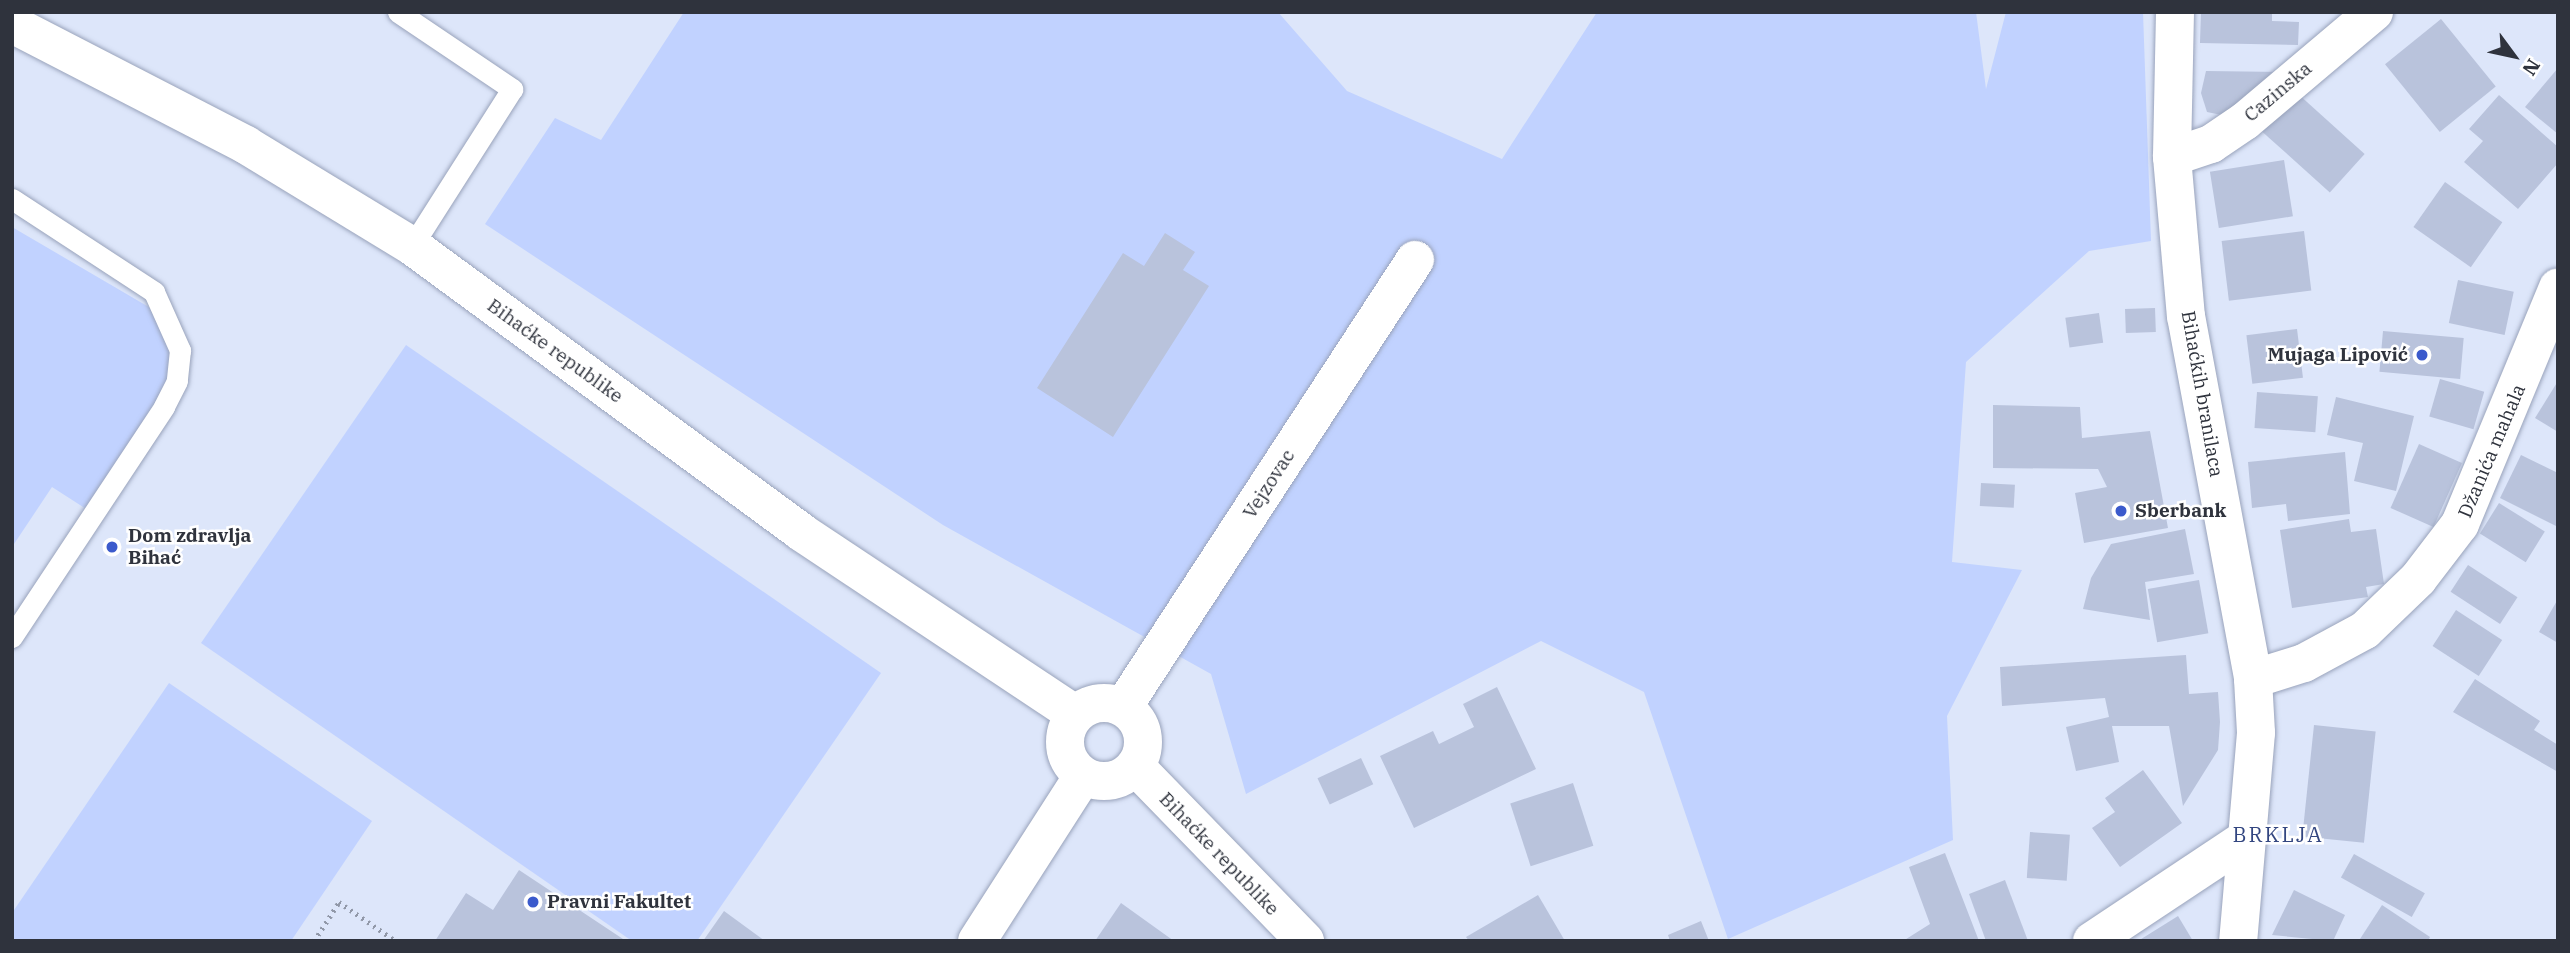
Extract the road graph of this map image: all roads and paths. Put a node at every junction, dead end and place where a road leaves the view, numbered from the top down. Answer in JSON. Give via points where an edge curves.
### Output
{"nodes":[{"id":1,"x":398,"y":12,"type":"edge"},
{"id":2,"x":2175,"y":12,"type":"edge"},
{"id":3,"x":2374,"y":12,"type":"edge"},
{"id":4,"x":12,"y":24,"type":"edge"},
{"id":5,"x":2172,"y":157,"type":"junction"},
{"id":6,"x":12,"y":199,"type":"edge"},
{"id":7,"x":412,"y":246,"type":"junction"},
{"id":8,"x":1415,"y":260,"type":"dead end"},
{"id":9,"x":2558,"y":286,"type":"edge"},
{"id":10,"x":12,"y":636,"type":"edge"},
{"id":11,"x":2253,"y":679,"type":"junction"},
{"id":12,"x":1123,"y":707,"type":"junction"},
{"id":13,"x":1075,"y":714,"type":"junction"},
{"id":14,"x":1135,"y":766,"type":"junction"},
{"id":15,"x":1083,"y":776,"type":"junction"},
{"id":16,"x":2247,"y":838,"type":"junction"},
{"id":17,"x":314,"y":941,"type":"edge"},
{"id":18,"x":396,"y":941,"type":"edge"},
{"id":19,"x":977,"y":941,"type":"edge"},
{"id":20,"x":1305,"y":941,"type":"edge"},
{"id":21,"x":2092,"y":941,"type":"edge"},
{"id":22,"x":2238,"y":941,"type":"edge"}],
"edges":[{"from":1,"to":7,"type":"lane","via":[[512,89]]},
{"from":2,"to":5,"type":"street","name":"Bihaćkih branilaca"},
{"from":3,"to":5,"type":"street","name":"Cazinska","via":[[2245,121],[2211,144]]},
{"from":4,"to":7,"type":"street","name":"Bihaćke republike","via":[[246,145]]},
{"from":5,"to":11,"type":"street","name":"Bihaćkih branilaca","via":[[2186,316]]},
{"from":6,"to":10,"type":"lane","via":[[154,292],[180,350],[177,381],[164,407]]},
{"from":7,"to":13,"type":"street","name":"Bihaćke republike","via":[[801,533]]},
{"from":8,"to":12,"type":"street","name":"Vejzovac"},
{"from":9,"to":11,"type":"street","name":"Džanića mahala","via":[[2460,524],[2418,579],[2365,630],[2304,663]]},
{"from":11,"to":16,"type":"street","name":"Bihaćkih branilaca"},
{"from":12,"to":13,"type":"street","via":[[1098,703]]},
{"from":12,"to":14,"type":"street","via":[[1141,728]]},
{"from":13,"to":15,"type":"street","via":[[1065,747]]},
{"from":14,"to":15,"type":"street","via":[[1105,781]]},
{"from":14,"to":20,"type":"street","name":"Bihaćke republike"},
{"from":15,"to":19,"type":"street"},
{"from":16,"to":21,"type":"street"},
{"from":16,"to":22,"type":"street","name":"Bihaćkih branilaca"},
{"from":17,"to":18,"type":"path","via":[[340,902]]}]}
